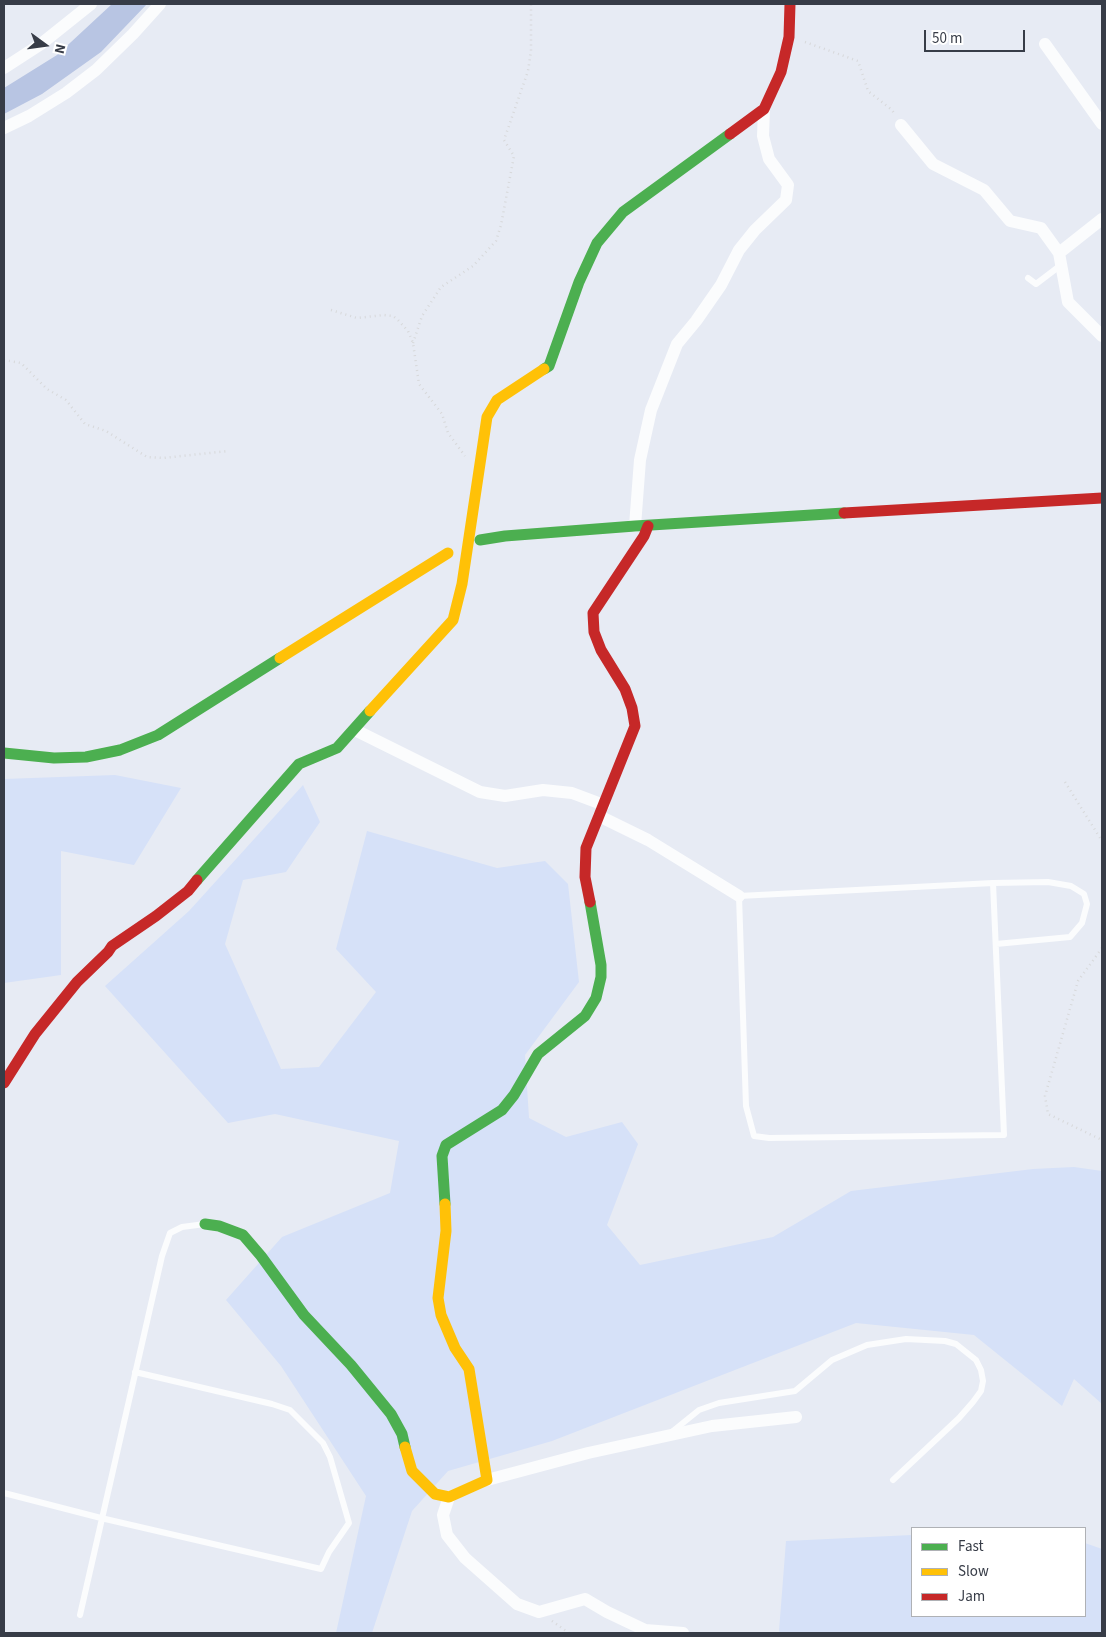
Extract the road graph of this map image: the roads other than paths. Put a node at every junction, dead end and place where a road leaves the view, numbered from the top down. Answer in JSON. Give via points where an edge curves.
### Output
{"nodes":[{"id":1,"x":91,"y":4,"type":"edge"},
{"id":2,"x":160,"y":4,"type":"edge"},
{"id":3,"x":790,"y":4,"type":"edge"},
{"id":4,"x":1045,"y":44,"type":"dead end"},
{"id":5,"x":4,"y":68,"type":"edge"},
{"id":6,"x":764,"y":109,"type":"junction"},
{"id":7,"x":1102,"y":124,"type":"edge"},
{"id":8,"x":901,"y":125,"type":"road end"},
{"id":9,"x":4,"y":128,"type":"edge"},
{"id":10,"x":1102,"y":219,"type":"edge"},
{"id":11,"x":1060,"y":259,"type":"junction"},
{"id":12,"x":1028,"y":278,"type":"dead end"},
{"id":13,"x":1102,"y":336,"type":"edge"},
{"id":14,"x":1102,"y":498,"type":"edge"},
{"id":15,"x":642,"y":526,"type":"junction"},
{"id":16,"x":480,"y":540,"type":"dead end"},
{"id":17,"x":448,"y":553,"type":"dead end"},
{"id":18,"x":355,"y":730,"type":"junction"},
{"id":19,"x":4,"y":753,"type":"edge"},
{"id":20,"x":602,"y":811,"type":"junction"},
{"id":21,"x":993,"y":883,"type":"junction"},
{"id":22,"x":739,"y":896,"type":"junction"},
{"id":23,"x":996,"y":944,"type":"junction"},
{"id":24,"x":4,"y":1083,"type":"edge"},
{"id":25,"x":205,"y":1224,"type":"joint"},
{"id":26,"x":135,"y":1372,"type":"junction"},
{"id":27,"x":796,"y":1417,"type":"dead end"},
{"id":28,"x":666,"y":1437,"type":"junction"},
{"id":29,"x":487,"y":1480,"type":"junction"},
{"id":30,"x":893,"y":1480,"type":"dead end"},
{"id":31,"x":4,"y":1493,"type":"edge"},
{"id":32,"x":449,"y":1497,"type":"junction"},
{"id":33,"x":101,"y":1518,"type":"junction"},
{"id":34,"x":80,"y":1615,"type":"dead end"},
{"id":35,"x":683,"y":1633,"type":"edge"}],
"edges":[{"from":1,"to":5,"type":"street","via":[[41,44]]},
{"from":2,"to":9,"type":"street","via":[[96,70],[36,112]]},
{"from":3,"to":6,"type":"street","via":[[789,37],[781,72]]},
{"from":4,"to":7,"type":"street"},
{"from":6,"to":15,"type":"street","via":[[763,136],[769,159],[788,185],[786,200],[739,250],[721,285],[677,344],[651,410],[640,460]]},
{"from":6,"to":18,"type":"street","via":[[623,212],[596,244],[549,366],[498,400],[487,417],[462,584],[453,620]]},
{"from":8,"to":11,"type":"street","via":[[933,164],[984,190],[1010,221],[1041,228]]},
{"from":10,"to":11,"type":"street"},
{"from":11,"to":12,"type":"lane","via":[[1036,284]]},
{"from":11,"to":13,"type":"street","via":[[1068,302]]},
{"from":14,"to":15,"type":"street"},
{"from":15,"to":16,"type":"street"},
{"from":15,"to":20,"type":"street","via":[[644,536],[593,614],[594,632],[625,689],[635,726]]},
{"from":17,"to":19,"type":"street","via":[[158,735],[120,750],[86,758]]},
{"from":18,"to":20,"type":"street","via":[[480,792],[505,796],[543,790],[572,793]]},
{"from":18,"to":24,"type":"street","via":[[337,748],[300,764],[188,890],[112,946],[58,1004]]},
{"from":20,"to":22,"type":"street"},
{"from":20,"to":29,"type":"street","via":[[586,848],[585,862],[601,964],[596,998],[585,1016],[538,1054],[502,1110],[446,1145],[442,1156],[446,1231],[438,1298],[441,1315],[455,1348],[469,1369]]},
{"from":21,"to":22,"type":"lane"},
{"from":21,"to":23,"type":"lane"},
{"from":21,"to":23,"type":"lane","via":[[1048,882],[1070,886],[1084,894],[1087,904],[1082,923],[1070,937]]},
{"from":22,"to":23,"type":"lane","via":[[746,1106],[754,1136],[1004,1135]]},
{"from":25,"to":26,"type":"lane","via":[[170,1233]]},
{"from":25,"to":32,"type":"street","via":[[242,1235],[261,1256],[304,1315],[352,1365],[391,1414],[402,1434],[412,1471],[435,1494]]},
{"from":26,"to":33,"type":"lane"},
{"from":26,"to":33,"type":"lane","via":[[290,1410],[322,1443],[330,1457],[349,1523],[321,1569]]},
{"from":27,"to":28,"type":"street","via":[[712,1426]]},
{"from":28,"to":29,"type":"street","via":[[588,1453]]},
{"from":28,"to":30,"type":"lane","via":[[699,1410],[719,1403],[795,1391],[832,1360],[867,1345],[906,1339],[956,1344],[976,1360],[982,1370],[981,1391],[958,1418]]},
{"from":29,"to":32,"type":"street"},
{"from":31,"to":33,"type":"lane"},
{"from":32,"to":35,"type":"street","via":[[443,1515],[447,1535],[465,1558],[517,1604],[538,1612],[585,1599],[645,1630]]},
{"from":33,"to":34,"type":"lane"}]}
